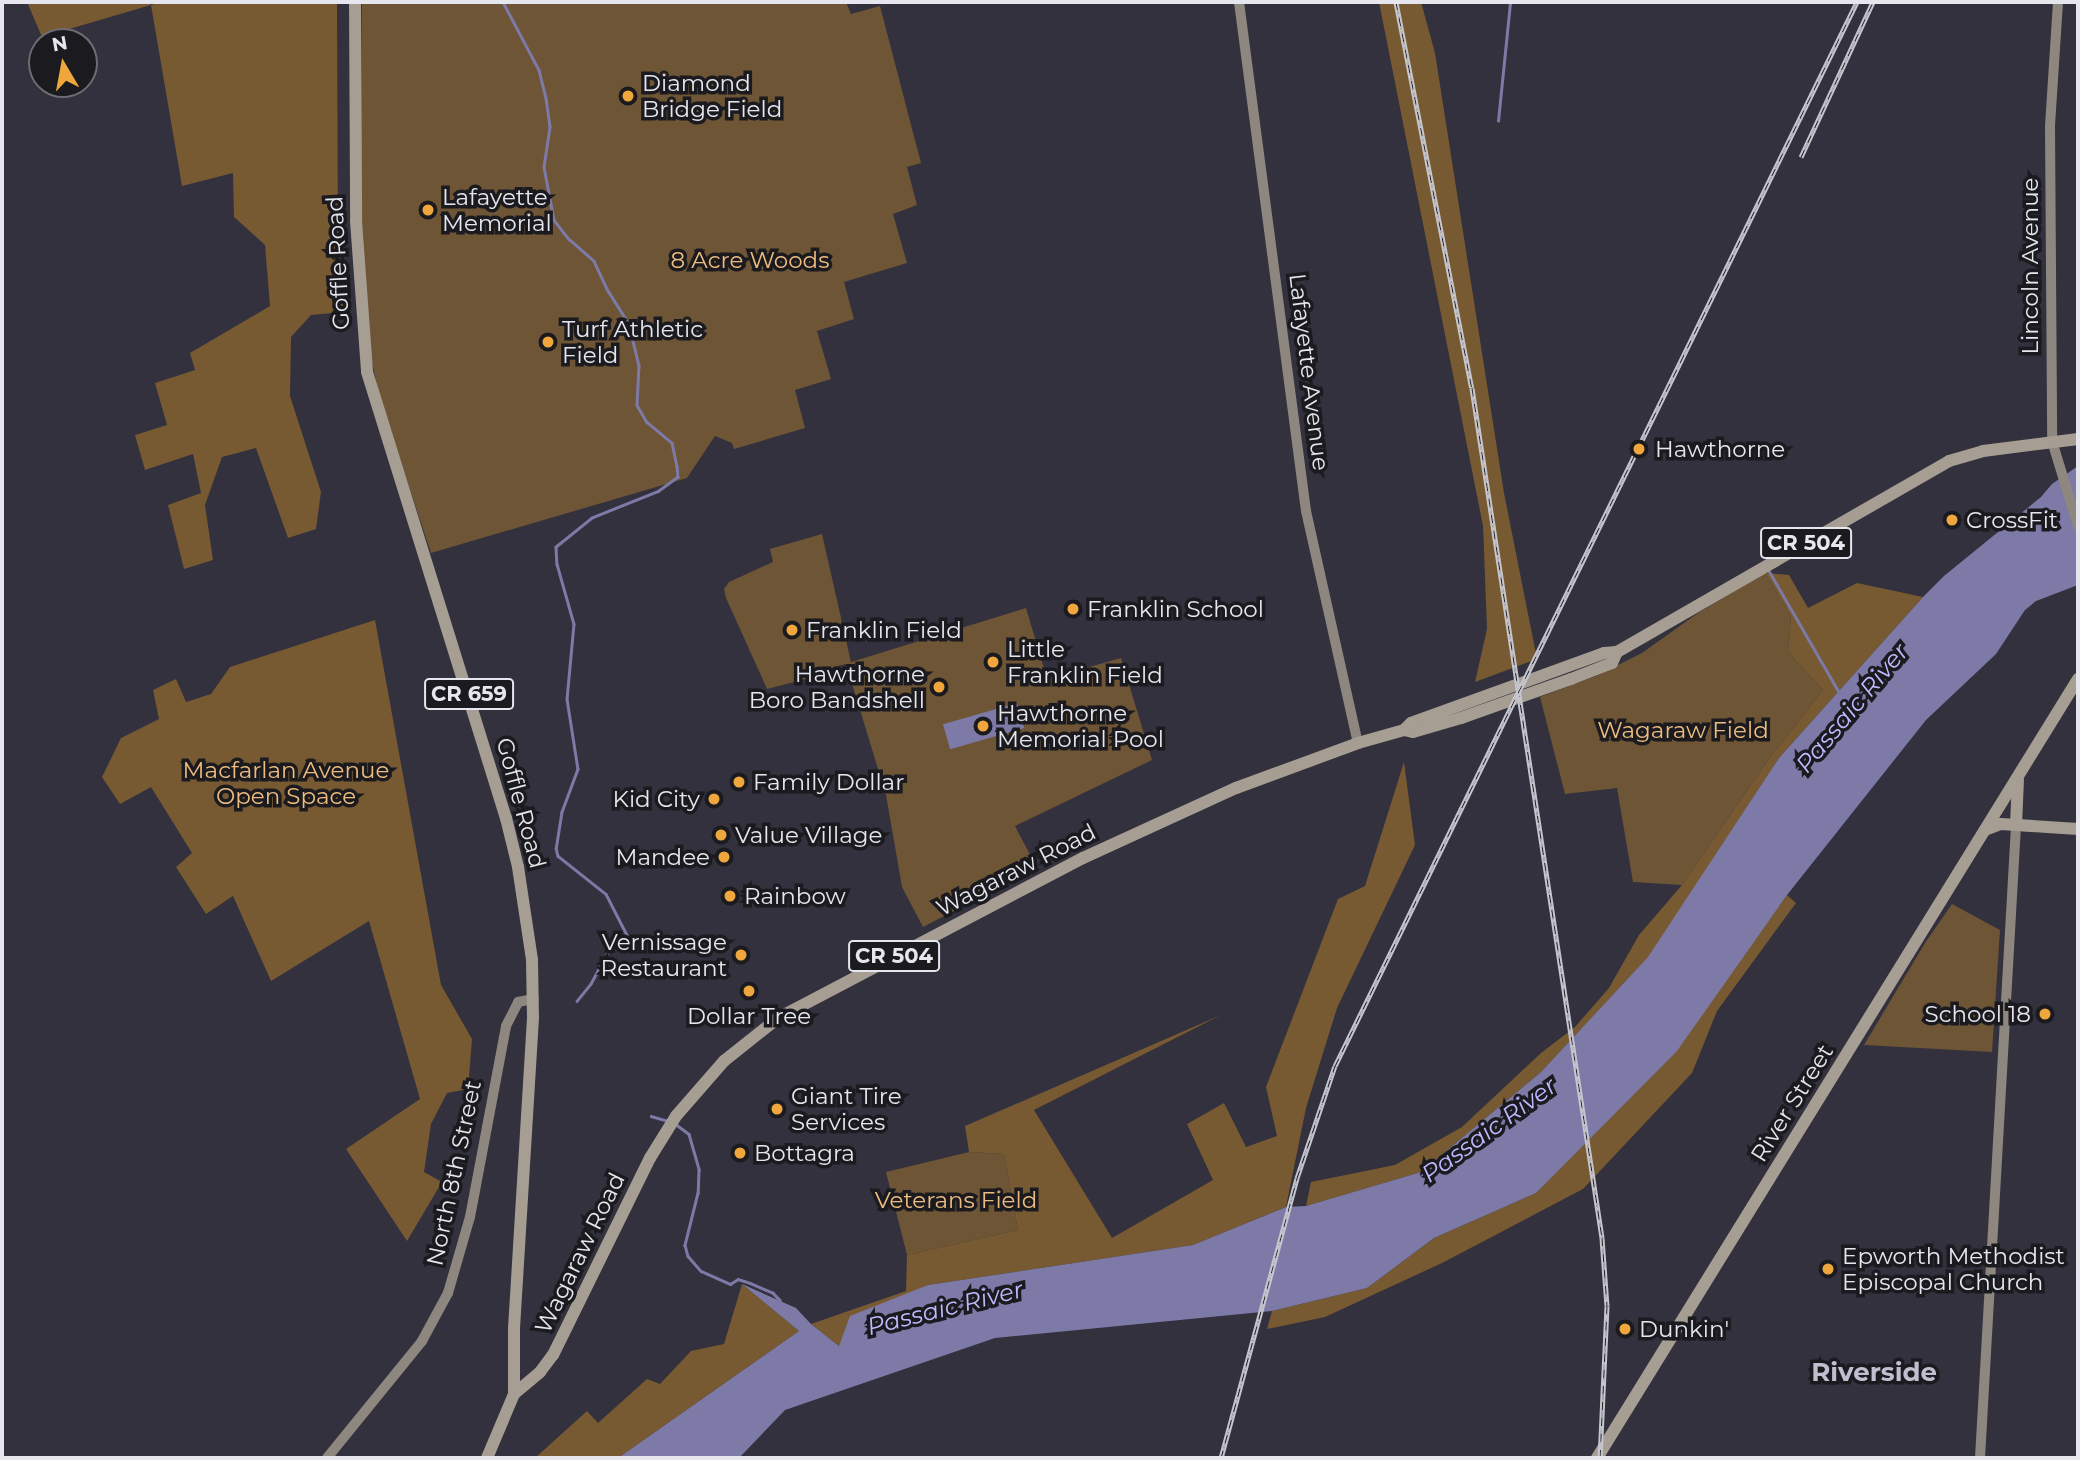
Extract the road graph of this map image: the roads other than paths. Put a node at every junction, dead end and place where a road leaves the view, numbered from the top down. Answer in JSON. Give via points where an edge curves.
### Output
{"nodes":[{"id":1,"x":355,"y":2,"type":"edge"},
{"id":2,"x":1240,"y":2,"type":"edge"},
{"id":3,"x":2058,"y":2,"type":"edge"},
{"id":4,"x":2078,"y":439,"type":"edge"},
{"id":5,"x":2052,"y":441,"type":"junction"},
{"id":6,"x":2078,"y":526,"type":"edge"},
{"id":7,"x":2078,"y":678,"type":"edge"},
{"id":8,"x":1357,"y":743,"type":"junction"},
{"id":9,"x":2022,"y":769,"type":"junction"},
{"id":10,"x":2016,"y":825,"type":"junction"},
{"id":11,"x":2078,"y":829,"type":"edge"},
{"id":12,"x":1985,"y":831,"type":"junction"},
{"id":13,"x":534,"y":999,"type":"junction"},
{"id":14,"x":514,"y":1394,"type":"junction"},
{"id":15,"x":327,"y":1458,"type":"edge"},
{"id":16,"x":487,"y":1458,"type":"edge"},
{"id":17,"x":1597,"y":1458,"type":"edge"},
{"id":18,"x":1980,"y":1458,"type":"edge"}],
"edges":[{"from":1,"to":13,"type":"main road","name":"Goffle Road","number":"CR 659","via":[[356,234],[367,372],[506,818],[526,917]]},
{"from":2,"to":8,"type":"street","name":"Lafayette Avenue","via":[[1306,511]]},
{"from":3,"to":5,"type":"street","name":"Lincoln Avenue","via":[[2050,136]]},
{"from":4,"to":5,"type":"main road","name":"Wagaraw Road"},
{"from":5,"to":6,"type":"street","name":"Lincoln Avenue"},
{"from":5,"to":8,"type":"main road","name":"Wagaraw Road","number":"CR 504","via":[[1949,461],[1617,652],[1612,663],[1413,732],[1404,730]]},
{"from":7,"to":9,"type":"main road","name":"River Street"},
{"from":8,"to":14,"type":"main road","name":"Wagaraw Road","number":"CR 504","via":[[1248,783],[1111,845],[765,1026],[700,1084],[676,1116],[553,1355]]},
{"from":9,"to":10,"type":"main road","name":"River Street","via":[[2016,788]]},
{"from":9,"to":12,"type":"main road","name":"River Street"},
{"from":10,"to":11,"type":"main road"},
{"from":10,"to":12,"type":"main road","via":[[1994,825]]},
{"from":10,"to":18,"type":"street"},
{"from":12,"to":17,"type":"main road","name":"River Street"},
{"from":13,"to":14,"type":"main road","name":"Goffle Road","number":"CR 659"},
{"from":13,"to":15,"type":"street","name":"North 8th Street","via":[[518,1002],[506,1026],[470,1217],[448,1293],[422,1341]]},
{"from":14,"to":16,"type":"main road","name":"Goffle Road","number":"CR 504"}]}
